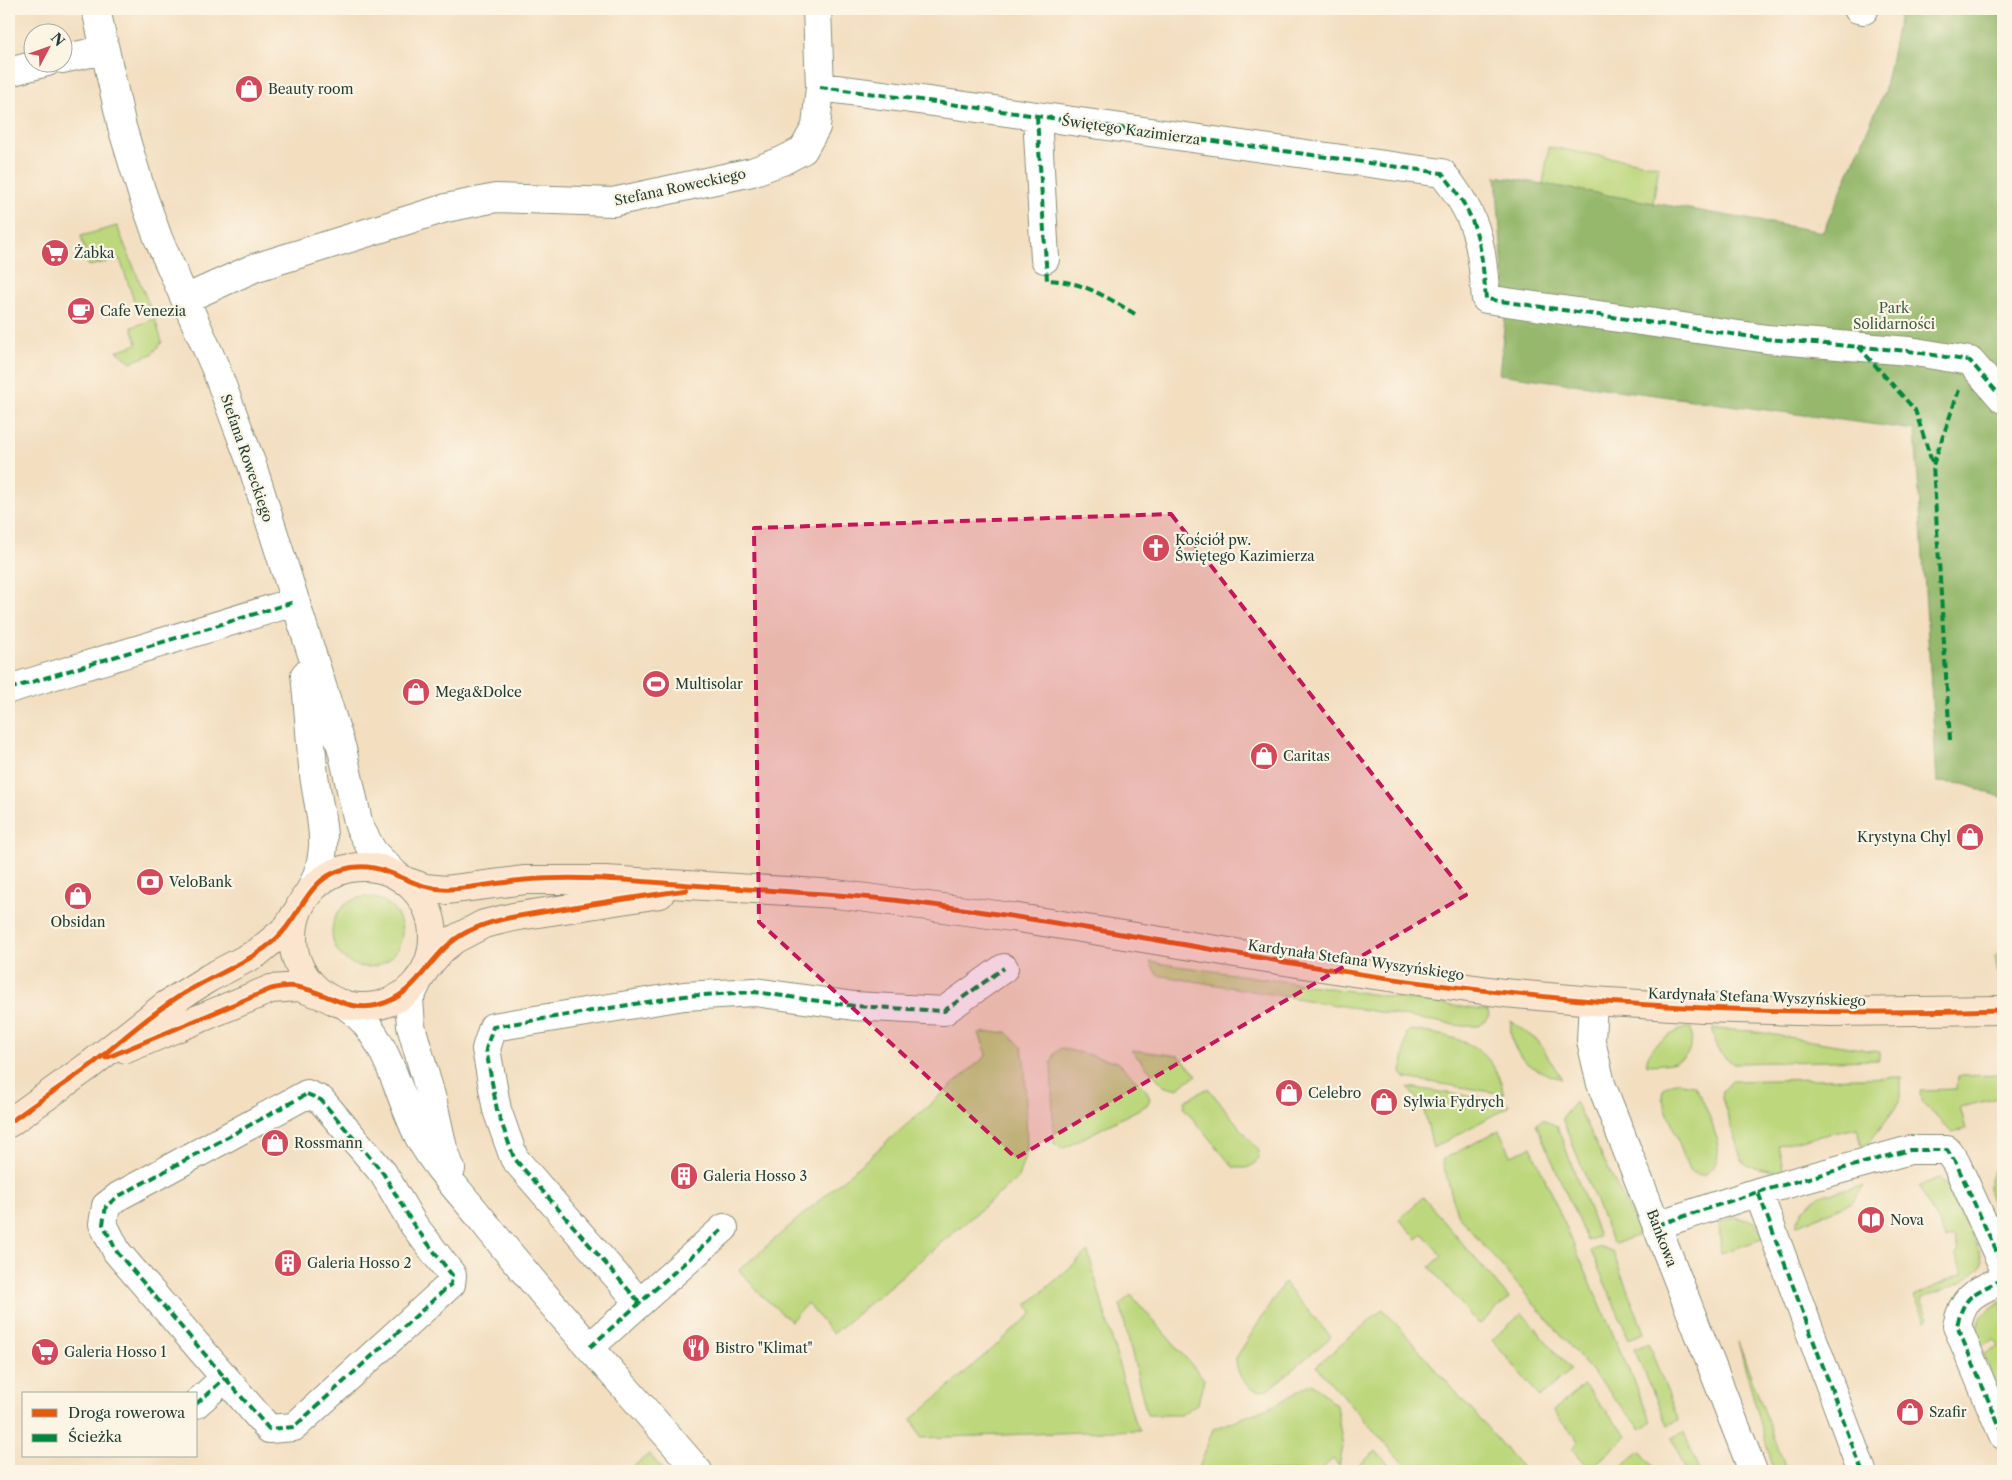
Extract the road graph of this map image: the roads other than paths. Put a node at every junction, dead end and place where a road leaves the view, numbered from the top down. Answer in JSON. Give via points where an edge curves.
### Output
{"nodes":[{"id":1,"x":96,"y":9,"type":"edge"},
{"id":2,"x":818,"y":9,"type":"edge"},
{"id":3,"x":104,"y":50,"type":"junction"},
{"id":4,"x":72,"y":57,"type":"edge"},
{"id":5,"x":22,"y":69,"type":"edge"},
{"id":6,"x":9,"y":72,"type":"edge"},
{"id":7,"x":820,"y":86,"type":"junction"},
{"id":8,"x":1037,"y":116,"type":"junction"},
{"id":9,"x":1045,"y":259,"type":"dead end"},
{"id":10,"x":185,"y":299,"type":"junction"},
{"id":11,"x":2003,"y":399,"type":"edge"},
{"id":12,"x":297,"y":612,"type":"junction"},
{"id":13,"x":9,"y":688,"type":"edge"},
{"id":14,"x":400,"y":877,"type":"junction"},
{"id":15,"x":708,"y":887,"type":"junction"},
{"id":16,"x":305,"y":898,"type":"junction"},
{"id":17,"x":1004,"y":968,"type":"dead end"},
{"id":18,"x":423,"y":973,"type":"junction"},
{"id":19,"x":1592,"y":1001,"type":"junction"},
{"id":20,"x":338,"y":1002,"type":"junction"},
{"id":21,"x":2003,"y":1010,"type":"edge"},
{"id":22,"x":90,"y":1065,"type":"junction"},
{"id":23,"x":9,"y":1123,"type":"edge"},
{"id":24,"x":1758,"y":1192,"type":"junction"},
{"id":25,"x":466,"y":1199,"type":"junction"},
{"id":26,"x":1657,"y":1225,"type":"junction"},
{"id":27,"x":724,"y":1228,"type":"dead end"},
{"id":28,"x":2003,"y":1266,"type":"edge"},
{"id":29,"x":2003,"y":1279,"type":"edge"},
{"id":30,"x":639,"y":1302,"type":"junction"},
{"id":31,"x":590,"y":1347,"type":"junction"},
{"id":32,"x":225,"y":1378,"type":"junction"},
{"id":33,"x":198,"y":1402,"type":"edge"},
{"id":34,"x":2003,"y":1435,"type":"edge"},
{"id":35,"x":698,"y":1471,"type":"edge"},
{"id":36,"x":1753,"y":1471,"type":"edge"},
{"id":37,"x":1862,"y":1471,"type":"edge"}],
"edges":[{"from":1,"to":3,"type":"street","name":"Stefana Roweckiego"},
{"from":2,"to":7,"type":"street","name":"Stefana Roweckiego"},
{"from":3,"to":4,"type":"street"},
{"from":3,"to":10,"type":"street","name":"Stefana Roweckiego","via":[[141,190]]},
{"from":5,"to":6,"type":"street"},
{"from":7,"to":8,"type":"street","name":"Świętego Kazimierza"},
{"from":7,"to":10,"type":"street","name":"Stefana Roweckiego","via":[[816,127],[803,150],[752,172],[613,202],[496,198],[446,208],[254,268]]},
{"from":8,"to":9,"type":"street"},
{"from":8,"to":11,"type":"street","name":"Świętego Kazimierza","via":[[1442,173],[1472,216],[1482,248],[1486,299],[1767,339],[1909,351],[1970,361]]},
{"from":10,"to":12,"type":"street","name":"Stefana Roweckiego","via":[[234,416]]},
{"from":12,"to":13,"type":"street"},
{"from":12,"to":14,"type":"street","name":"Stefana Roweckiego","via":[[342,749],[359,826],[373,852]]},
{"from":12,"to":16,"type":"street","name":"Stefana Roweckiego","via":[[314,775],[325,834],[319,874]]},
{"from":14,"to":15,"type":"street","name":"Kardynała Stefana Wyszyńskiego","via":[[425,888],[446,890],[524,880],[645,881]]},
{"from":14,"to":16,"type":"street","via":[[370,867],[343,869],[330,874]]},
{"from":14,"to":18,"type":"street","via":[[425,904],[433,929],[431,955]]},
{"from":15,"to":18,"type":"street","name":"Kardynała Stefana Wyszyńskiego","via":[[484,924],[455,938]]},
{"from":15,"to":19,"type":"street","name":"Kardynała Stefana Wyszyńskiego","via":[[836,894],[920,904],[1362,974]]},
{"from":16,"to":20,"type":"street","via":[[294,931],[297,959],[311,983]]},
{"from":16,"to":22,"type":"street","via":[[287,928],[269,944],[166,1005]]},
{"from":17,"to":30,"type":"street","via":[[944,1010],[854,1006],[755,992],[684,996],[493,1027],[486,1049],[497,1110],[514,1158]]},
{"from":18,"to":20,"type":"street","via":[[400,997],[388,1002],[375,1006]]},
{"from":18,"to":25,"type":"street","via":[[409,999],[411,1026],[443,1148]]},
{"from":19,"to":21,"type":"street","name":"Kardynała Stefana Wyszyńskiego","via":[[1761,1011]]},
{"from":19,"to":26,"type":"street","name":"Bankowa","via":[[1591,1041],[1601,1084]]},
{"from":20,"to":22,"type":"street","via":[[299,987],[271,989]]},
{"from":20,"to":25,"type":"street","via":[[357,1013],[377,1037],[408,1114],[431,1157]]},
{"from":22,"to":23,"type":"street"},
{"from":24,"to":26,"type":"street"},
{"from":24,"to":28,"type":"street","via":[[1910,1150],[1947,1150]]},
{"from":24,"to":37,"type":"street"},
{"from":25,"to":31,"type":"street"},
{"from":26,"to":36,"type":"street","name":"Bankowa"},
{"from":27,"to":30,"type":"street"},
{"from":29,"to":34,"type":"street","via":[[1971,1296],[1961,1308],[1957,1326]]},
{"from":30,"to":31,"type":"street"},
{"from":31,"to":35,"type":"street"},
{"from":32,"to":32,"type":"street","via":[[269,1429],[294,1427],[451,1284],[452,1275],[413,1224],[382,1173],[321,1100],[307,1094],[106,1206],[103,1224],[117,1252]]},
{"from":32,"to":33,"type":"street"}]}
